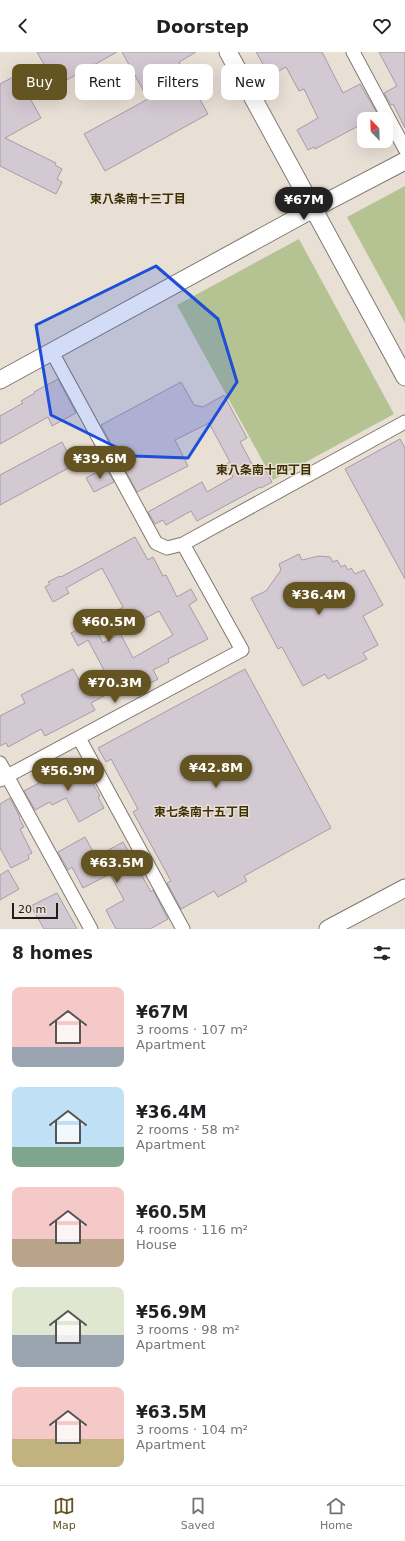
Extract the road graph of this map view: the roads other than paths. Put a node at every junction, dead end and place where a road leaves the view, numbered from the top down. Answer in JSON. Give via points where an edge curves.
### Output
{"nodes":[{"id":1,"x":228,"y":52,"type":"edge"},
{"id":2,"x":353,"y":52,"type":"edge"},
{"id":3,"x":405,"y":148,"type":"edge"},
{"id":4,"x":405,"y":161,"type":"edge"},
{"id":5,"x":313,"y":209,"type":"junction"},
{"id":6,"x":52,"y":352,"type":"junction"},
{"id":7,"x":405,"y":377,"type":"edge"},
{"id":8,"x":0,"y":380,"type":"edge"},
{"id":9,"x":405,"y":422,"type":"edge"},
{"id":10,"x":183,"y":544,"type":"junction"},
{"id":11,"x":79,"y":738,"type":"junction"},
{"id":12,"x":0,"y":763,"type":"edge"},
{"id":13,"x":4,"y":778,"type":"edge"},
{"id":14,"x":405,"y":888,"type":"edge"},
{"id":15,"x":90,"y":929,"type":"edge"},
{"id":16,"x":183,"y":929,"type":"edge"},
{"id":17,"x":328,"y":929,"type":"edge"}],
"edges":[{"from":1,"to":5,"type":"street"},
{"from":2,"to":3,"type":"street"},
{"from":4,"to":5,"type":"street"},
{"from":5,"to":6,"type":"street"},
{"from":5,"to":7,"type":"street"},
{"from":6,"to":8,"type":"street"},
{"from":6,"to":10,"type":"street","via":[[156,543],[168,548]]},
{"from":9,"to":10,"type":"street"},
{"from":10,"to":11,"type":"street","via":[[242,650]]},
{"from":11,"to":13,"type":"street"},
{"from":11,"to":16,"type":"street"},
{"from":12,"to":13,"type":"street"},
{"from":13,"to":15,"type":"street"},
{"from":14,"to":17,"type":"street"}]}
